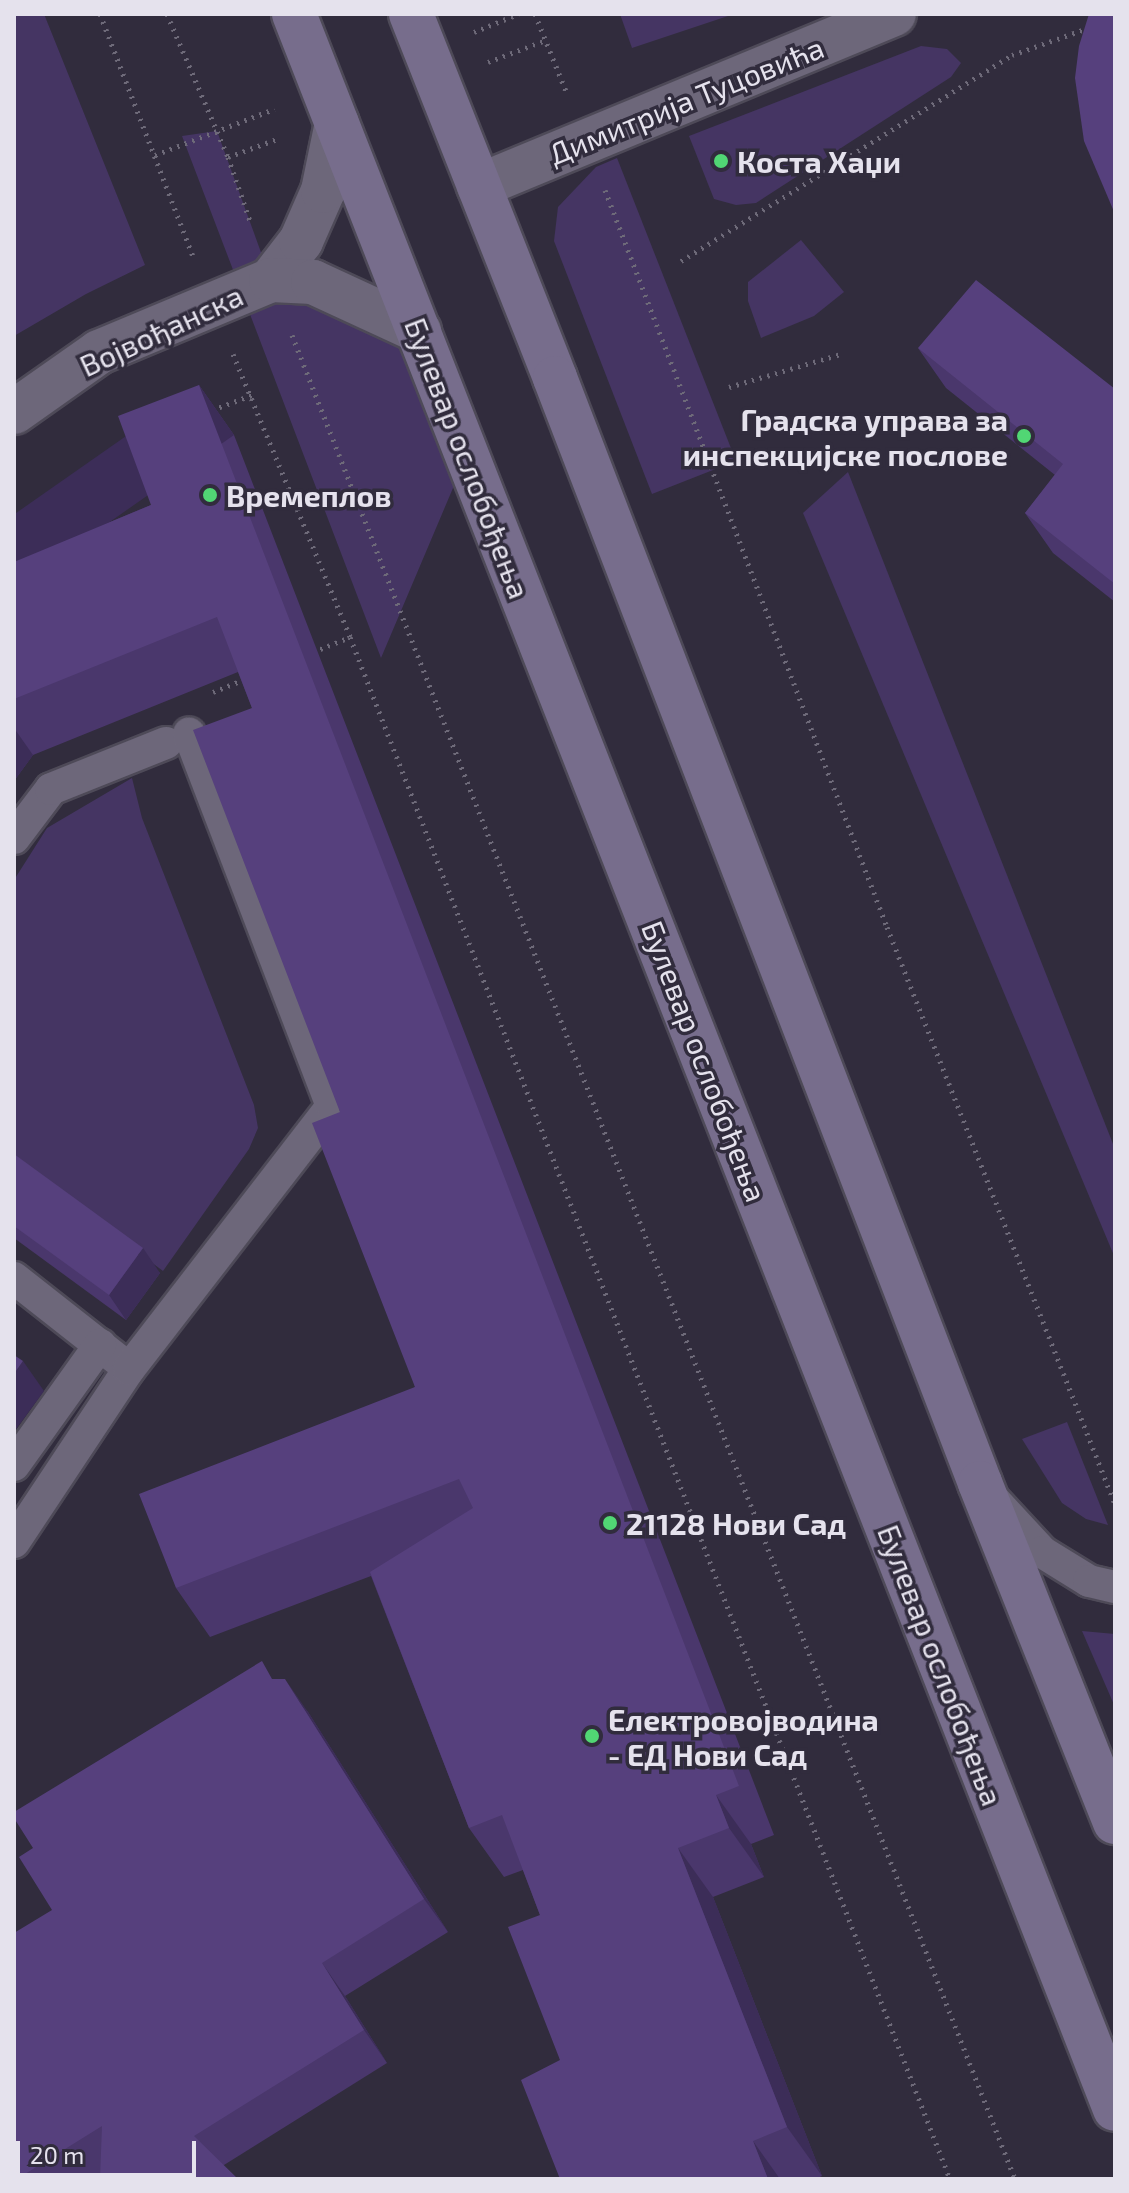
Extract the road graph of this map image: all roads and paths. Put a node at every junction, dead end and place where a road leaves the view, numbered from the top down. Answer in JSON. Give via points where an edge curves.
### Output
{"nodes":[{"id":1,"x":100,"y":14,"type":"edge"},
{"id":2,"x":167,"y":14,"type":"edge"},
{"id":3,"x":294,"y":14,"type":"edge"},
{"id":4,"x":411,"y":14,"type":"edge"},
{"id":5,"x":518,"y":14,"type":"edge"},
{"id":6,"x":535,"y":14,"type":"edge"},
{"id":7,"x":894,"y":14,"type":"edge"},
{"id":8,"x":1100,"y":24,"type":"edge"},
{"id":9,"x":465,"y":35,"type":"dead end"},
{"id":10,"x":274,"y":109,"type":"dead end"},
{"id":11,"x":337,"y":123,"type":"junction"},
{"id":12,"x":217,"y":131,"type":"junction"},
{"id":13,"x":586,"y":140,"type":"junction"},
{"id":14,"x":155,"y":155,"type":"junction"},
{"id":15,"x":479,"y":186,"type":"junction"},
{"id":16,"x":681,"y":261,"type":"dead end"},
{"id":17,"x":271,"y":280,"type":"junction"},
{"id":18,"x":212,"y":304,"type":"junction"},
{"id":19,"x":419,"y":331,"type":"junction"},
{"id":20,"x":841,"y":354,"type":"dead end"},
{"id":21,"x":729,"y":387,"type":"dead end"},
{"id":22,"x":252,"y":395,"type":"junction"},
{"id":23,"x":14,"y":412,"type":"edge"},
{"id":24,"x":208,"y":412,"type":"edge"},
{"id":25,"x":135,"y":440,"type":"edge"},
{"id":26,"x":14,"y":537,"type":"edge"},
{"id":27,"x":350,"y":637,"type":"junction"},
{"id":28,"x":305,"y":655,"type":"edge"},
{"id":29,"x":14,"y":838,"type":"edge"},
{"id":30,"x":14,"y":1278,"type":"edge"},
{"id":31,"x":100,"y":1345,"type":"junction"},
{"id":32,"x":129,"y":1369,"type":"junction"},
{"id":33,"x":14,"y":1465,"type":"edge"},
{"id":34,"x":980,"y":1483,"type":"junction"},
{"id":35,"x":1115,"y":1504,"type":"edge"},
{"id":36,"x":14,"y":1542,"type":"edge"},
{"id":37,"x":1115,"y":1587,"type":"edge"},
{"id":38,"x":1115,"y":1822,"type":"edge"},
{"id":39,"x":1115,"y":2109,"type":"edge"},
{"id":40,"x":950,"y":2179,"type":"edge"},
{"id":41,"x":1015,"y":2179,"type":"edge"}],
"edges":[{"from":1,"to":14,"type":"path"},
{"from":2,"to":12,"type":"path"},
{"from":3,"to":11,"type":"main road","name":"Булевар ослобођења"},
{"from":4,"to":15,"type":"main road"},
{"from":5,"to":9,"type":"path"},
{"from":6,"to":13,"type":"path"},
{"from":7,"to":13,"type":"street","name":"Димитрија Туцовића"},
{"from":8,"to":16,"type":"path","via":[[1012,55]]},
{"from":10,"to":12,"type":"path"},
{"from":11,"to":17,"type":"street","name":"Војвођанска","via":[[323,191],[301,241]]},
{"from":11,"to":19,"type":"main road","name":"Булевар ослобођења"},
{"from":12,"to":14,"type":"path"},
{"from":12,"to":17,"type":"path"},
{"from":13,"to":15,"type":"street","name":"Димитрија Туцовића"},
{"from":13,"to":35,"type":"path","via":[[881,912]]},
{"from":14,"to":18,"type":"path"},
{"from":15,"to":34,"type":"main road"},
{"from":17,"to":18,"type":"street","name":"Војвођанска"},
{"from":17,"to":19,"type":"street","name":"Војвођанска","via":[[313,282]]},
{"from":17,"to":41,"type":"path"},
{"from":18,"to":22,"type":"path"},
{"from":18,"to":23,"type":"street","name":"Војвођанска","via":[[99,352]]},
{"from":19,"to":39,"type":"main road","name":"Булевар ослобођења"},
{"from":20,"to":21,"type":"path"},
{"from":22,"to":24,"type":"path"},
{"from":22,"to":27,"type":"path"},
{"from":25,"to":26,"type":"path","via":[[120,446]]},
{"from":27,"to":28,"type":"path"},
{"from":27,"to":40,"type":"path"},
{"from":29,"to":32,"type":"lane","via":[[51,789],[177,738],[332,1106]]},
{"from":30,"to":31,"type":"lane"},
{"from":31,"to":32,"type":"lane"},
{"from":31,"to":33,"type":"lane"},
{"from":32,"to":36,"type":"lane"},
{"from":34,"to":37,"type":"lane","via":[[1042,1552],[1089,1581]]},
{"from":34,"to":38,"type":"main road"}]}
